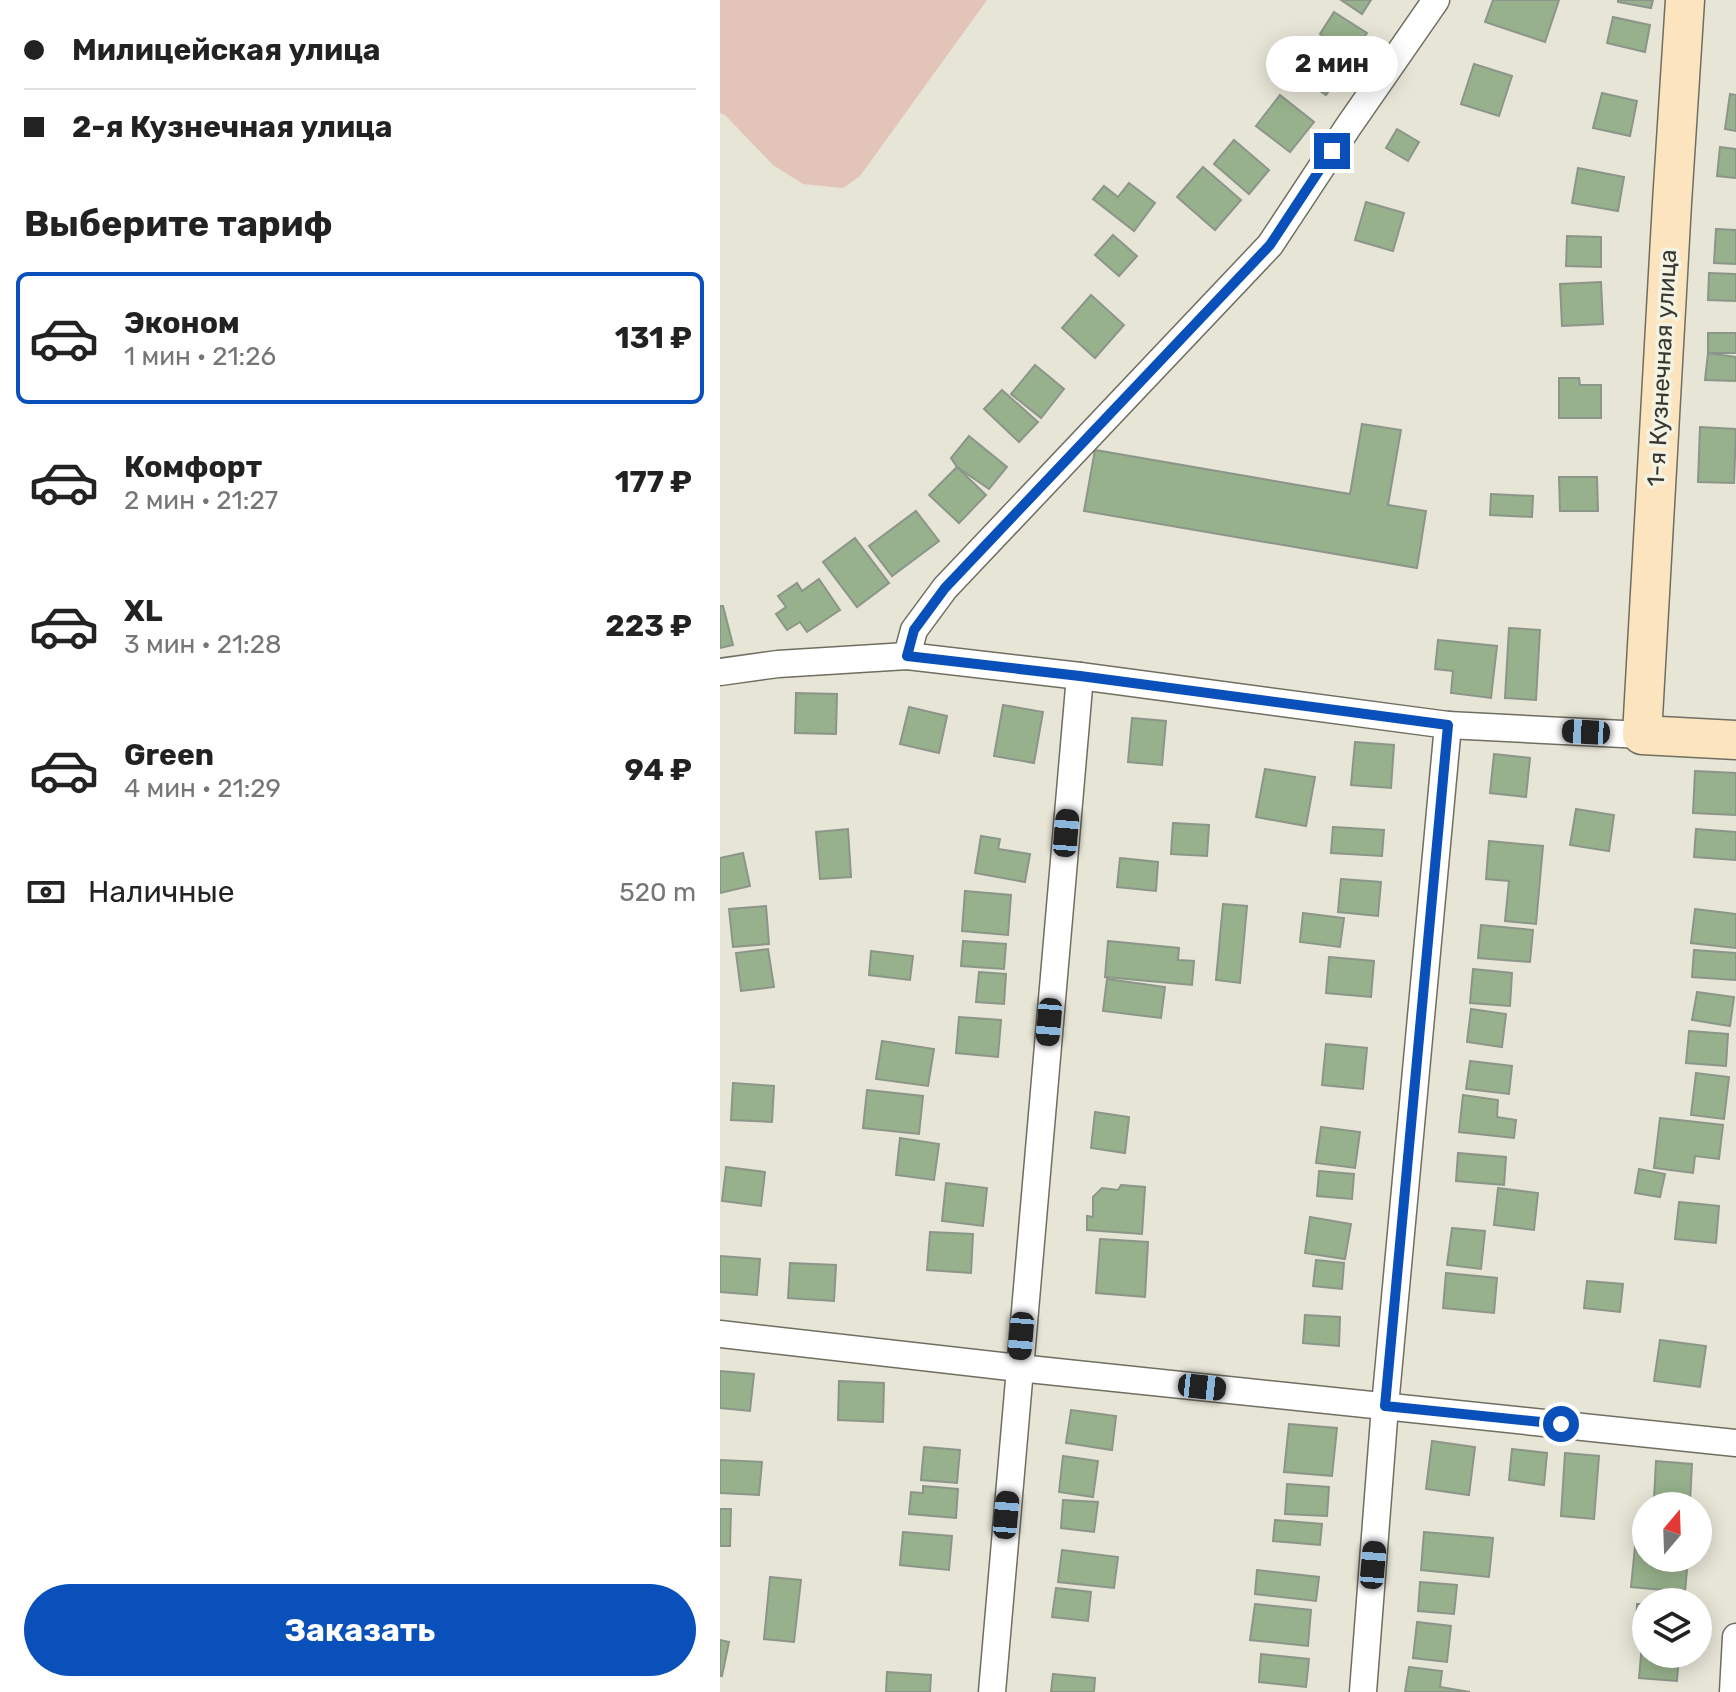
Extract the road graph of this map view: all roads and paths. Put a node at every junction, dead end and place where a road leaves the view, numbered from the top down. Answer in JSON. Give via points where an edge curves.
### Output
{"nodes":[{"id":1,"x":1436,"y":0,"type":"edge"},
{"id":2,"x":1685,"y":0,"type":"edge"},
{"id":3,"x":907,"y":656,"type":"junction"},
{"id":4,"x":720,"y":672,"type":"edge"},
{"id":5,"x":1080,"y":676,"type":"junction"},
{"id":6,"x":1448,"y":725,"type":"junction"},
{"id":7,"x":1642,"y":735,"type":"junction"},
{"id":8,"x":1736,"y":740,"type":"edge"},
{"id":9,"x":720,"y":1334,"type":"edge"},
{"id":10,"x":1019,"y":1368,"type":"junction"},
{"id":11,"x":1385,"y":1406,"type":"junction"},
{"id":12,"x":1736,"y":1443,"type":"edge"},
{"id":13,"x":1736,"y":1637,"type":"edge"},
{"id":14,"x":992,"y":1692,"type":"edge"},
{"id":15,"x":1363,"y":1692,"type":"edge"},
{"id":16,"x":1733,"y":1692,"type":"edge"}],
"edges":[{"from":1,"to":3,"type":"street","via":[[1270,245],[945,588],[914,630]]},
{"from":2,"to":7,"type":"street","name":"1-я Кузнечная улица"},
{"from":3,"to":4,"type":"street"},
{"from":3,"to":5,"type":"street"},
{"from":5,"to":6,"type":"street"},
{"from":5,"to":10,"type":"street"},
{"from":6,"to":7,"type":"street"},
{"from":6,"to":11,"type":"street"},
{"from":7,"to":8,"type":"street"},
{"from":9,"to":10,"type":"street"},
{"from":10,"to":11,"type":"street"},
{"from":10,"to":14,"type":"street"},
{"from":11,"to":12,"type":"street"},
{"from":11,"to":15,"type":"street"},
{"from":13,"to":16,"type":"street"}]}
